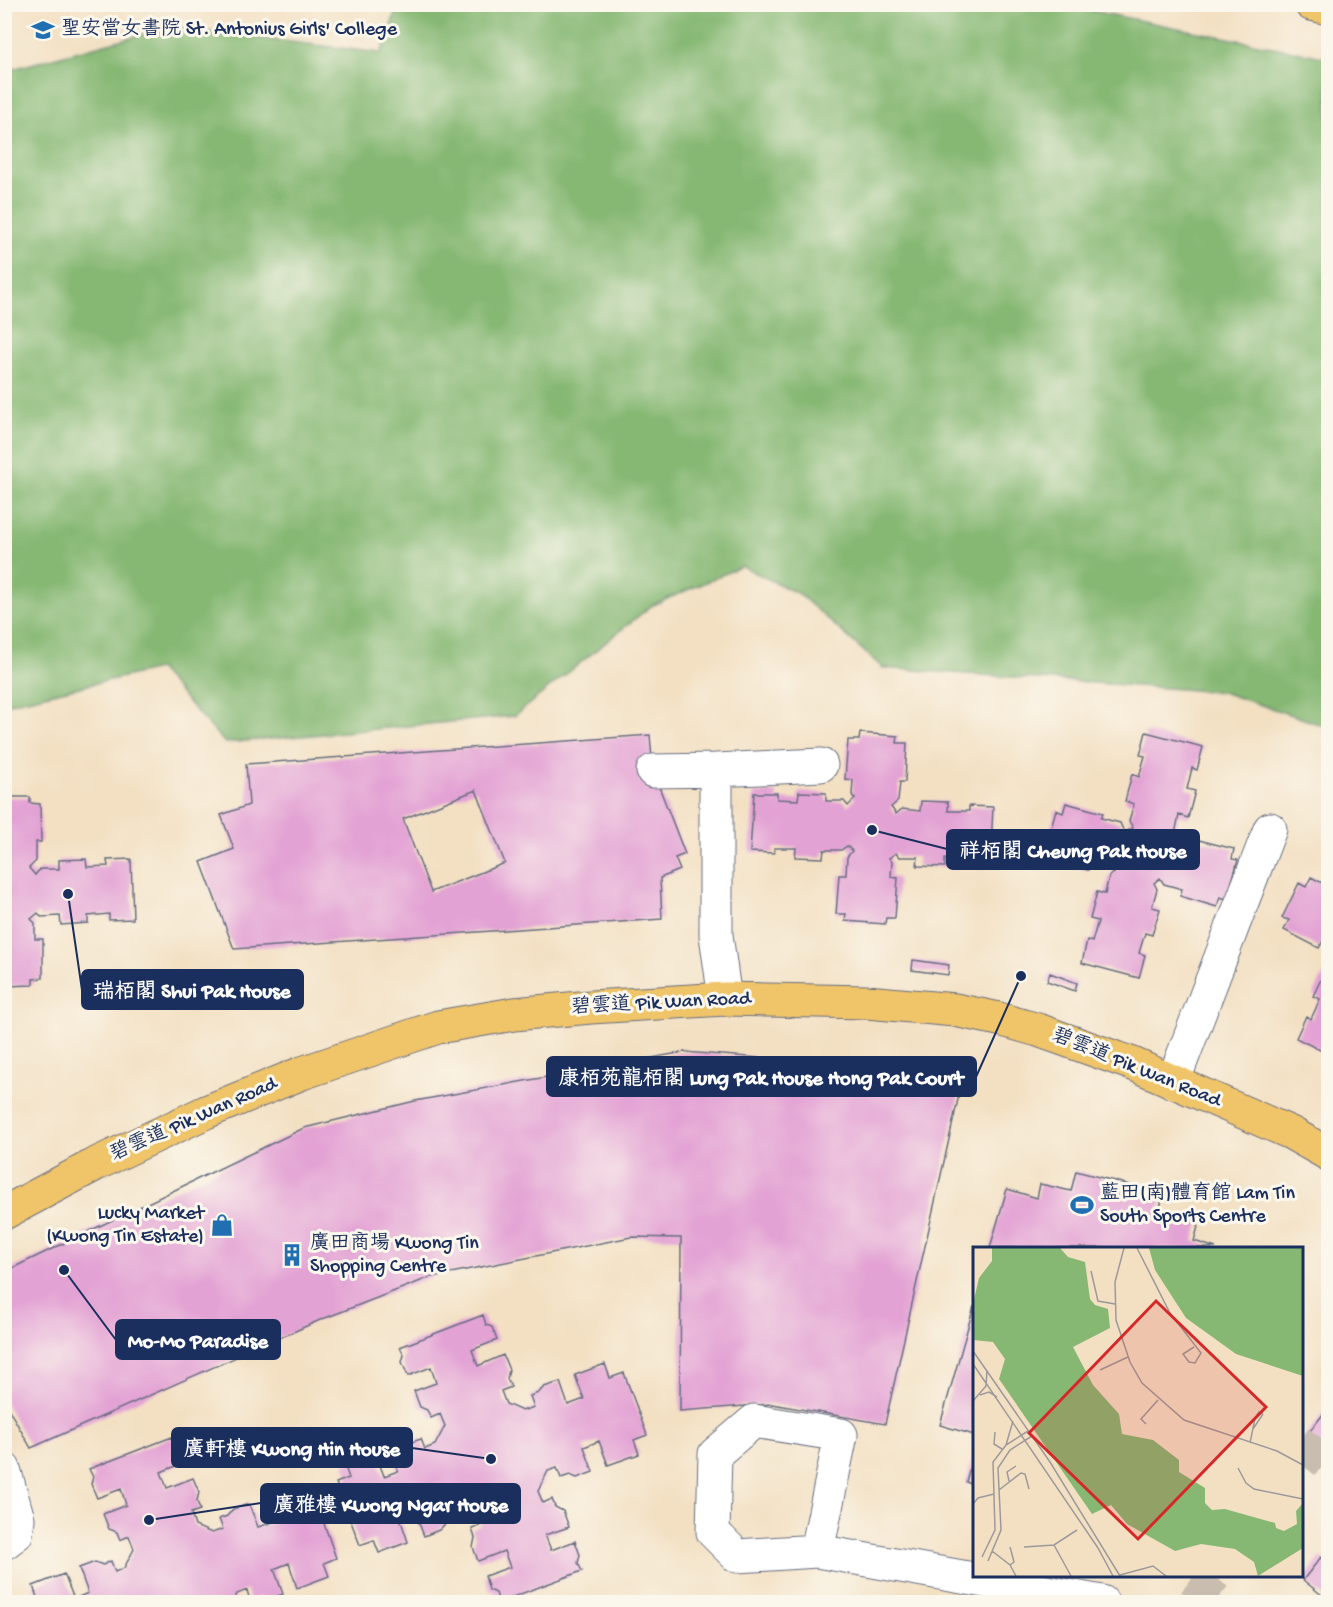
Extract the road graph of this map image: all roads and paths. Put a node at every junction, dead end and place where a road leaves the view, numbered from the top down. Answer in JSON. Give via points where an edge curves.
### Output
{"nodes":[{"id":1,"x":1311,"y":4,"type":"edge"},
{"id":2,"x":1329,"y":8,"type":"edge"},
{"id":3,"x":821,"y":765,"type":"dead end"},
{"id":4,"x":716,"y":770,"type":"junction"},
{"id":5,"x":653,"y":771,"type":"dead end"},
{"id":6,"x":1270,"y":829,"type":"dead end"},
{"id":7,"x":725,"y":999,"type":"junction"},
{"id":8,"x":1173,"y":1082,"type":"junction"},
{"id":9,"x":1329,"y":1154,"type":"edge"},
{"id":10,"x":4,"y":1213,"type":"edge"},
{"id":11,"x":4,"y":1469,"type":"edge"},
{"id":12,"x":4,"y":1543,"type":"edge"},
{"id":13,"x":817,"y":1551,"type":"junction"},
{"id":14,"x":1102,"y":1602,"type":"edge"}],
"edges":[{"from":1,"to":2,"type":"main road"},
{"from":3,"to":4,"type":"lane"},
{"from":4,"to":5,"type":"lane"},
{"from":4,"to":7,"type":"lane","via":[[716,935]]},
{"from":6,"to":8,"type":"lane"},
{"from":7,"to":8,"type":"main road","name":"碧雲道 Pik Wan Road","via":[[867,1002],[955,1010],[1038,1030]]},
{"from":7,"to":10,"type":"main road","name":"碧雲道 Pik Wan Road","via":[[591,1006],[438,1027],[302,1073],[206,1112]]},
{"from":8,"to":9,"type":"main road","name":"碧雲道 Pik Wan Road","via":[[1291,1133]]},
{"from":11,"to":12,"type":"lane","via":[[18,1519],[16,1534]]},
{"from":13,"to":13,"type":"lane","via":[[737,1556],[713,1532],[715,1454],[754,1421],[841,1435]]},
{"from":13,"to":14,"type":"lane"}]}
